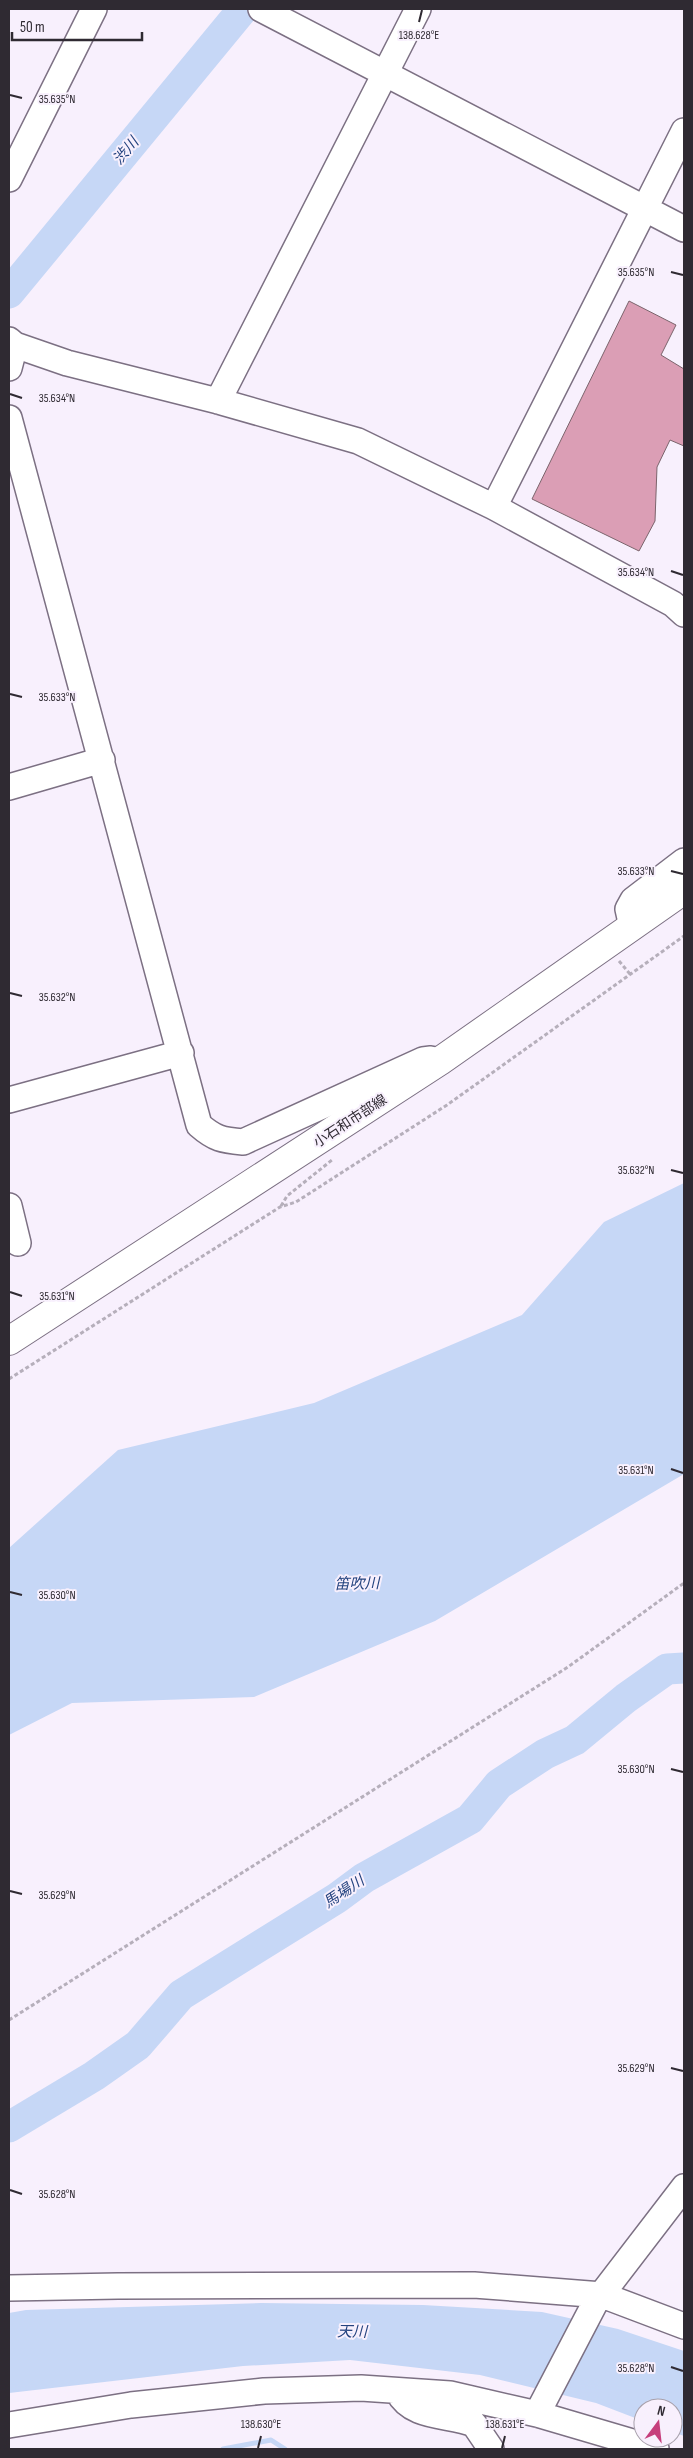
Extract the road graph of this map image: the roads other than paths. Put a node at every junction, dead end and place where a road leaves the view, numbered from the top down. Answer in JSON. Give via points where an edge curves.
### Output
{"nodes":[{"id":1,"x":94,"y":9,"type":"edge"},
{"id":2,"x":418,"y":9,"type":"edge"},
{"id":3,"x":264,"y":10,"type":"edge"},
{"id":4,"x":384,"y":74,"type":"junction"},
{"id":5,"x":684,"y":131,"type":"edge"},
{"id":6,"x":9,"y":179,"type":"edge"},
{"id":7,"x":644,"y":209,"type":"junction"},
{"id":8,"x":684,"y":229,"type":"edge"},
{"id":9,"x":11,"y":351,"type":"edge"},
{"id":10,"x":218,"y":401,"type":"junction"},
{"id":11,"x":9,"y":418,"type":"edge"},
{"id":12,"x":494,"y":507,"type":"junction"},
{"id":13,"x":684,"y":614,"type":"edge"},
{"id":14,"x":102,"y":760,"type":"junction"},
{"id":15,"x":9,"y":787,"type":"edge"},
{"id":16,"x":684,"y":861,"type":"edge"},
{"id":17,"x":684,"y":890,"type":"edge"},
{"id":18,"x":632,"y":927,"type":"junction"},
{"id":19,"x":181,"y":1053,"type":"junction"},
{"id":20,"x":440,"y":1061,"type":"junction"},
{"id":21,"x":9,"y":1100,"type":"edge"},
{"id":22,"x":9,"y":1206,"type":"edge"},
{"id":23,"x":18,"y":1243,"type":"dead end"},
{"id":24,"x":9,"y":1341,"type":"edge"},
{"id":25,"x":684,"y":2187,"type":"edge"},
{"id":26,"x":9,"y":2288,"type":"edge"},
{"id":27,"x":599,"y":2299,"type":"junction"},
{"id":28,"x":684,"y":2326,"type":"edge"},
{"id":29,"x":398,"y":2392,"type":"junction"},
{"id":30,"x":541,"y":2408,"type":"junction"},
{"id":31,"x":9,"y":2425,"type":"edge"},
{"id":32,"x":492,"y":2449,"type":"edge"},
{"id":33,"x":656,"y":2449,"type":"edge"}],
"edges":[{"from":1,"to":6,"type":"street"},
{"from":2,"to":4,"type":"street"},
{"from":3,"to":4,"type":"street"},
{"from":4,"to":7,"type":"street"},
{"from":4,"to":10,"type":"street"},
{"from":5,"to":7,"type":"street"},
{"from":7,"to":8,"type":"street"},
{"from":7,"to":12,"type":"street"},
{"from":9,"to":10,"type":"street"},
{"from":10,"to":12,"type":"street","via":[[358,441]]},
{"from":11,"to":14,"type":"street"},
{"from":12,"to":13,"type":"street","via":[[673,604]]},
{"from":14,"to":15,"type":"street"},
{"from":14,"to":19,"type":"street"},
{"from":16,"to":18,"type":"street","via":[[633,900],[628,909]]},
{"from":17,"to":18,"type":"main road","name":"小石和市部線"},
{"from":18,"to":20,"type":"main road","name":"小石和市部線"},
{"from":19,"to":20,"type":"street","via":[[199,1124],[212,1136],[243,1142],[428,1058]]},
{"from":19,"to":21,"type":"street"},
{"from":20,"to":24,"type":"main road","name":"小石和市部線"},
{"from":22,"to":23,"type":"street"},
{"from":25,"to":27,"type":"street"},
{"from":26,"to":27,"type":"street","via":[[474,2285]]},
{"from":27,"to":28,"type":"street"},
{"from":27,"to":30,"type":"street"},
{"from":29,"to":30,"type":"street","via":[[450,2394]]},
{"from":29,"to":31,"type":"street","via":[[361,2388],[264,2391],[131,2405]]},
{"from":29,"to":32,"type":"street","via":[[402,2401],[412,2409],[474,2424]]},
{"from":30,"to":33,"type":"street"}]}
